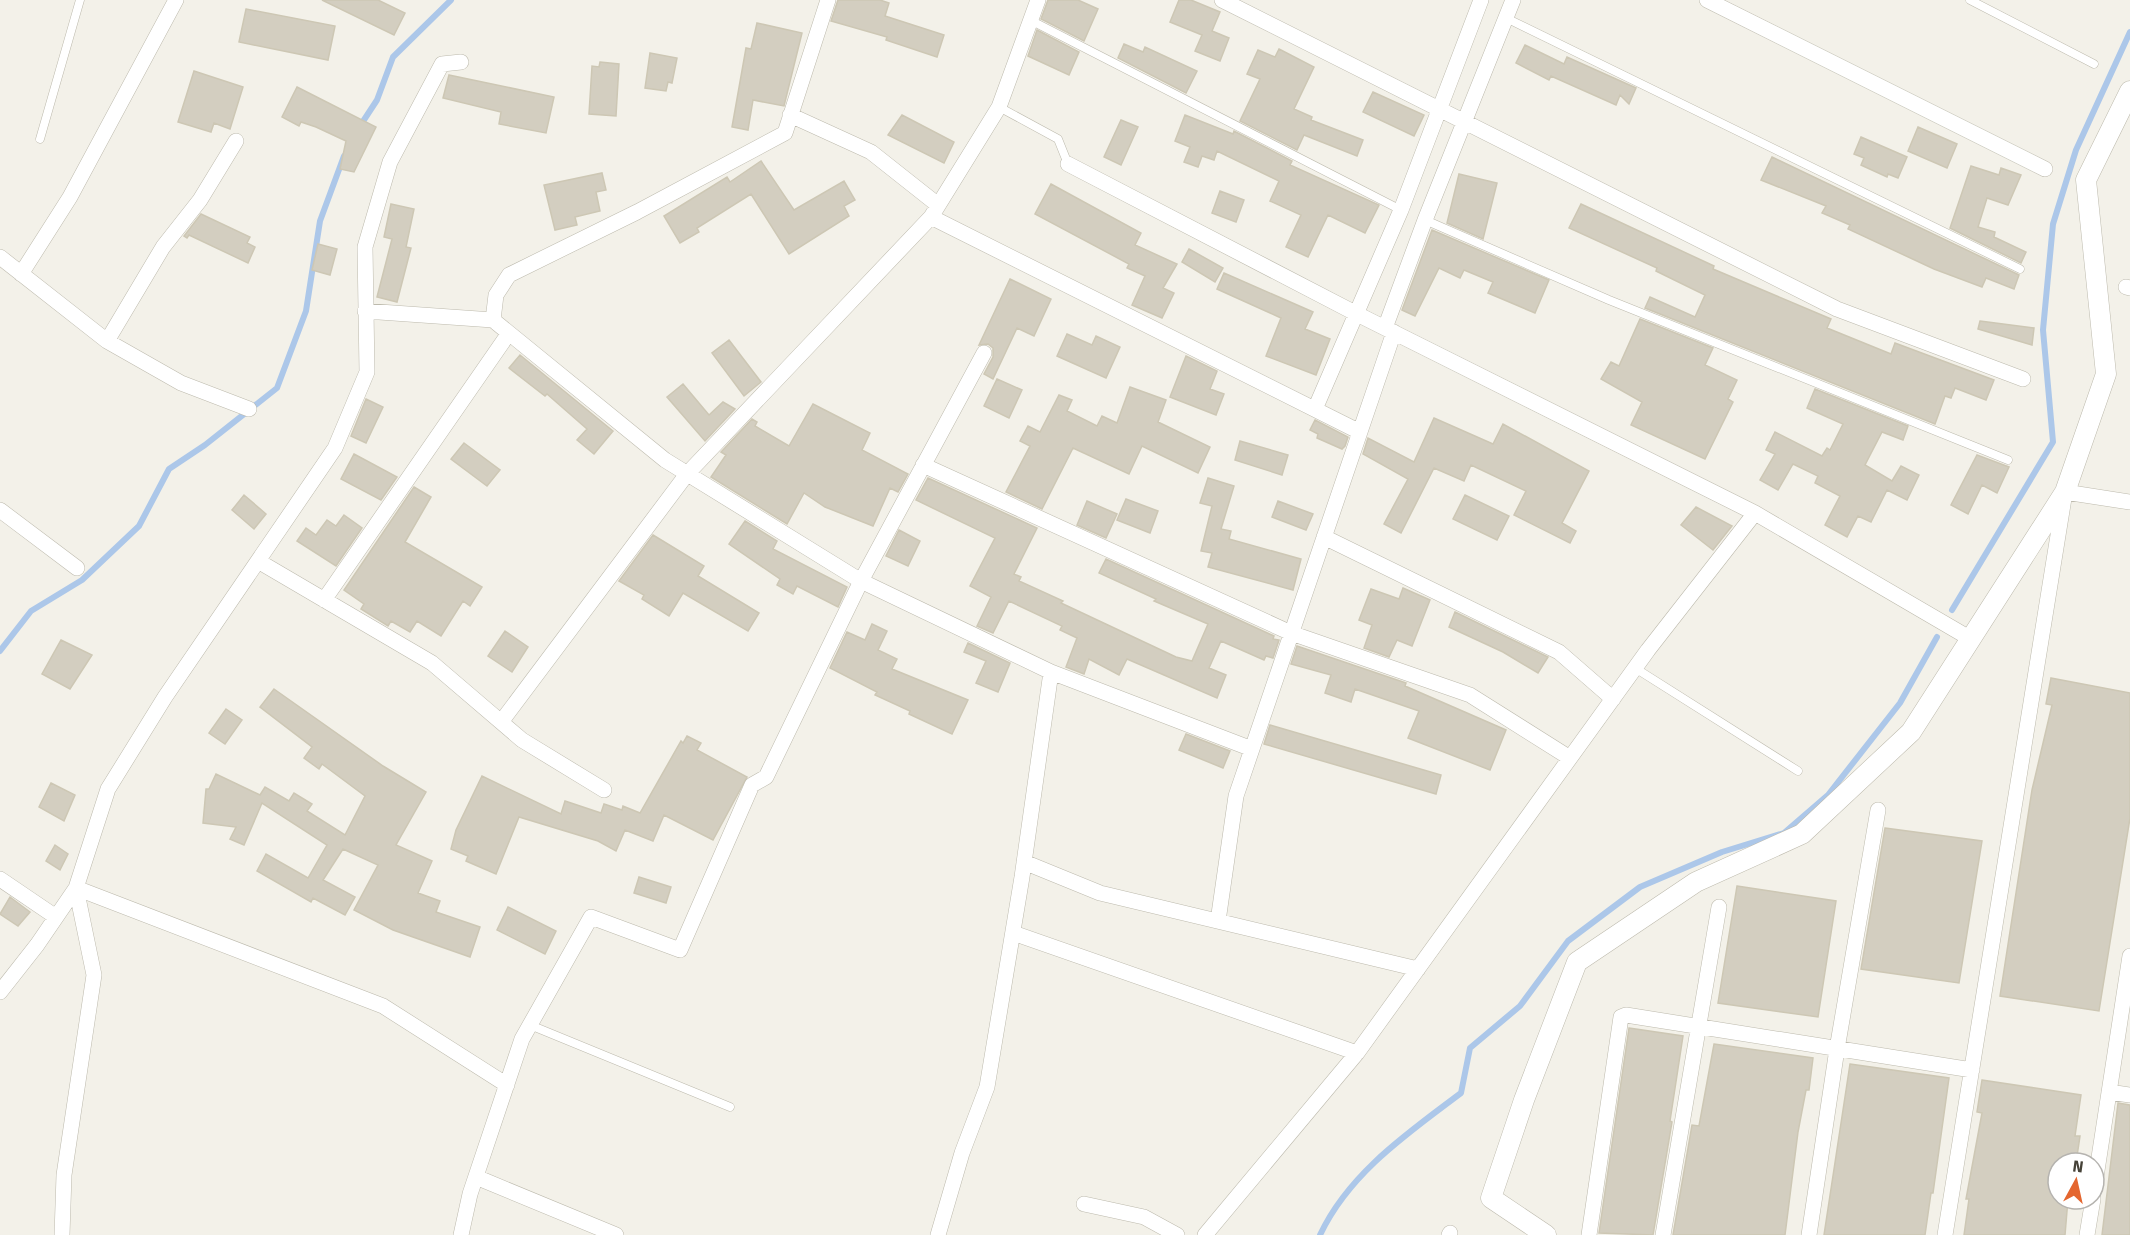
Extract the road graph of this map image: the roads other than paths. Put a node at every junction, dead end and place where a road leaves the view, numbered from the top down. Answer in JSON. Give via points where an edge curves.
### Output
{"nodes":[{"id":1,"x":80,"y":0,"type":"edge"},
{"id":2,"x":176,"y":0,"type":"edge"},
{"id":3,"x":828,"y":0,"type":"edge"},
{"id":4,"x":1038,"y":0,"type":"edge"},
{"id":5,"x":1222,"y":0,"type":"edge"},
{"id":6,"x":1481,"y":0,"type":"edge"},
{"id":7,"x":1513,"y":0,"type":"edge"},
{"id":8,"x":1707,"y":0,"type":"edge"},
{"id":9,"x":1970,"y":0,"type":"edge"},
{"id":10,"x":1506,"y":18,"type":"junction"},
{"id":11,"x":1032,"y":21,"type":"junction"},
{"id":12,"x":461,"y":62,"type":"dead end"},
{"id":13,"x":2094,"y":64,"type":"dead end"},
{"id":14,"x":2130,"y":91,"type":"edge"},
{"id":15,"x":1438,"y":106,"type":"junction"},
{"id":16,"x":999,"y":107,"type":"junction"},
{"id":17,"x":790,"y":115,"type":"junction"},
{"id":18,"x":1466,"y":121,"type":"junction"},
{"id":19,"x":40,"y":139,"type":"dead end"},
{"id":20,"x":236,"y":141,"type":"dead end"},
{"id":21,"x":1068,"y":164,"type":"joint"},
{"id":22,"x":2045,"y":169,"type":"dead end"},
{"id":23,"x":1401,"y":210,"type":"junction"},
{"id":24,"x":934,"y":211,"type":"junction"},
{"id":25,"x":1425,"y":220,"type":"junction"},
{"id":26,"x":0,"y":257,"type":"edge"},
{"id":27,"x":2020,"y":269,"type":"dead end"},
{"id":28,"x":21,"y":274,"type":"junction"},
{"id":29,"x":365,"y":311,"type":"junction"},
{"id":30,"x":1357,"y":314,"type":"junction"},
{"id":31,"x":493,"y":320,"type":"junction"},
{"id":32,"x":1390,"y":330,"type":"junction"},
{"id":33,"x":509,"y":333,"type":"junction"},
{"id":34,"x":106,"y":341,"type":"junction"},
{"id":35,"x":984,"y":353,"type":"dead end"},
{"id":36,"x":2024,"y":379,"type":"dead end"},
{"id":37,"x":249,"y":409,"type":"dead end"},
{"id":38,"x":1315,"y":409,"type":"junction"},
{"id":39,"x":1360,"y":432,"type":"junction"},
{"id":40,"x":2008,"y":460,"type":"dead end"},
{"id":41,"x":923,"y":465,"type":"junction"},
{"id":42,"x":687,"y":474,"type":"junction"},
{"id":43,"x":2065,"y":492,"type":"junction"},
{"id":44,"x":2130,"y":502,"type":"edge"},
{"id":45,"x":0,"y":510,"type":"edge"},
{"id":46,"x":1755,"y":513,"type":"junction"},
{"id":47,"x":1324,"y":537,"type":"junction"},
{"id":48,"x":258,"y":561,"type":"junction"},
{"id":49,"x":77,"y":568,"type":"dead end"},
{"id":50,"x":861,"y":581,"type":"junction"},
{"id":51,"x":324,"y":600,"type":"junction"},
{"id":52,"x":1291,"y":633,"type":"junction"},
{"id":53,"x":1971,"y":639,"type":"junction"},
{"id":54,"x":1635,"y":668,"type":"junction"},
{"id":55,"x":1051,"y":672,"type":"junction"},
{"id":56,"x":1613,"y":699,"type":"junction"},
{"id":57,"x":501,"y":722,"type":"junction"},
{"id":58,"x":1252,"y":749,"type":"junction"},
{"id":59,"x":1570,"y":758,"type":"junction"},
{"id":60,"x":1798,"y":771,"type":"dead end"},
{"id":61,"x":604,"y":790,"type":"dead end"},
{"id":62,"x":1878,"y":810,"type":"dead end"},
{"id":63,"x":1024,"y":862,"type":"junction"},
{"id":64,"x":0,"y":879,"type":"edge"},
{"id":65,"x":76,"y":888,"type":"junction"},
{"id":66,"x":1719,"y":907,"type":"dead end"},
{"id":67,"x":57,"y":917,"type":"junction"},
{"id":68,"x":1218,"y":921,"type":"junction"},
{"id":69,"x":1013,"y":933,"type":"junction"},
{"id":70,"x":2130,"y":956,"type":"edge"},
{"id":71,"x":1418,"y":969,"type":"junction"},
{"id":72,"x":0,"y":992,"type":"edge"},
{"id":73,"x":530,"y":1025,"type":"junction"},
{"id":74,"x":1700,"y":1027,"type":"junction"},
{"id":75,"x":1837,"y":1049,"type":"junction"},
{"id":76,"x":1357,"y":1053,"type":"junction"},
{"id":77,"x":1972,"y":1070,"type":"junction"},
{"id":78,"x":507,"y":1085,"type":"junction"},
{"id":79,"x":2109,"y":1092,"type":"junction"},
{"id":80,"x":2130,"y":1095,"type":"edge"},
{"id":81,"x":730,"y":1107,"type":"dead end"},
{"id":82,"x":2100,"y":1151,"type":"edge"},
{"id":83,"x":476,"y":1177,"type":"junction"},
{"id":84,"x":1084,"y":1204,"type":"dead end"},
{"id":85,"x":2091,"y":1211,"type":"edge"},
{"id":86,"x":62,"y":1235,"type":"edge"},
{"id":87,"x":461,"y":1235,"type":"edge"},
{"id":88,"x":616,"y":1235,"type":"edge"},
{"id":89,"x":938,"y":1235,"type":"edge"},
{"id":90,"x":1177,"y":1235,"type":"edge"},
{"id":91,"x":1205,"y":1235,"type":"edge"},
{"id":92,"x":1546,"y":1235,"type":"edge"},
{"id":93,"x":1589,"y":1235,"type":"edge"},
{"id":94,"x":1663,"y":1235,"type":"edge"},
{"id":95,"x":1809,"y":1235,"type":"edge"},
{"id":96,"x":1945,"y":1235,"type":"edge"},
{"id":97,"x":2087,"y":1235,"type":"edge"}],
"edges":[{"from":1,"to":19,"type":"lane"},
{"from":2,"to":28,"type":"street","via":[[70,197]]},
{"from":3,"to":17,"type":"street"},
{"from":4,"to":11,"type":"street"},
{"from":5,"to":15,"type":"street"},
{"from":6,"to":15,"type":"street"},
{"from":7,"to":10,"type":"street"},
{"from":8,"to":22,"type":"street"},
{"from":9,"to":13,"type":"lane"},
{"from":10,"to":18,"type":"street"},
{"from":10,"to":27,"type":"lane"},
{"from":11,"to":16,"type":"street"},
{"from":11,"to":23,"type":"lane"},
{"from":12,"to":29,"type":"street","via":[[442,64],[390,162],[365,248]]},
{"from":14,"to":43,"type":"street","via":[[2086,180],[2106,374]]},
{"from":15,"to":18,"type":"street"},
{"from":15,"to":23,"type":"street"},
{"from":16,"to":21,"type":"lane","via":[[1058,139]]},
{"from":16,"to":24,"type":"street"},
{"from":17,"to":24,"type":"street","via":[[871,152]]},
{"from":17,"to":31,"type":"street","via":[[785,133],[509,275],[496,295]]},
{"from":18,"to":25,"type":"street"},
{"from":18,"to":36,"type":"street","via":[[1837,309]]},
{"from":20,"to":34,"type":"street","via":[[200,200],[163,247]]},
{"from":21,"to":30,"type":"street"},
{"from":23,"to":30,"type":"street"},
{"from":24,"to":38,"type":"street"},
{"from":24,"to":42,"type":"street"},
{"from":25,"to":32,"type":"street"},
{"from":25,"to":40,"type":"lane","via":[[1609,300]]},
{"from":26,"to":28,"type":"street"},
{"from":28,"to":34,"type":"street"},
{"from":29,"to":31,"type":"street"},
{"from":29,"to":48,"type":"street","via":[[367,372],[335,448]]},
{"from":30,"to":32,"type":"street"},
{"from":30,"to":38,"type":"street"},
{"from":31,"to":33,"type":"street"},
{"from":32,"to":39,"type":"street"},
{"from":32,"to":46,"type":"street"},
{"from":33,"to":42,"type":"street"},
{"from":33,"to":51,"type":"street"},
{"from":34,"to":37,"type":"street","via":[[181,383]]},
{"from":35,"to":41,"type":"street"},
{"from":38,"to":39,"type":"street"},
{"from":39,"to":47,"type":"street"},
{"from":41,"to":50,"type":"street"},
{"from":41,"to":52,"type":"street"},
{"from":42,"to":50,"type":"street"},
{"from":42,"to":57,"type":"street"},
{"from":43,"to":44,"type":"street"},
{"from":43,"to":53,"type":"street"},
{"from":43,"to":77,"type":"street"},
{"from":45,"to":49,"type":"street"},
{"from":46,"to":53,"type":"street"},
{"from":46,"to":54,"type":"street"},
{"from":47,"to":52,"type":"street"},
{"from":47,"to":56,"type":"street","via":[[1559,652]]},
{"from":48,"to":51,"type":"street"},
{"from":48,"to":65,"type":"street","via":[[108,789]]},
{"from":50,"to":55,"type":"street"},
{"from":50,"to":73,"type":"street","via":[[766,777],[752,785],[680,950],[591,917]]},
{"from":51,"to":57,"type":"street","via":[[432,663]]},
{"from":52,"to":58,"type":"street"},
{"from":52,"to":59,"type":"street","via":[[1470,695]]},
{"from":53,"to":92,"type":"street","via":[[1911,732],[1802,834],[1696,882],[1577,962],[1491,1198]]},
{"from":54,"to":56,"type":"street"},
{"from":54,"to":60,"type":"lane"},
{"from":55,"to":58,"type":"street"},
{"from":55,"to":63,"type":"street"},
{"from":56,"to":59,"type":"street"},
{"from":57,"to":61,"type":"street","via":[[522,740]]},
{"from":58,"to":68,"type":"street","via":[[1236,796]]},
{"from":59,"to":71,"type":"street"},
{"from":62,"to":75,"type":"street"},
{"from":63,"to":68,"type":"street","via":[[1100,894]]},
{"from":63,"to":69,"type":"street"},
{"from":64,"to":67,"type":"street"},
{"from":65,"to":67,"type":"street"},
{"from":65,"to":78,"type":"street","via":[[383,1006]]},
{"from":65,"to":86,"type":"street","via":[[94,975],[64,1175]]},
{"from":66,"to":74,"type":"street"},
{"from":67,"to":72,"type":"street"},
{"from":68,"to":71,"type":"street"},
{"from":69,"to":76,"type":"street"},
{"from":69,"to":89,"type":"street","via":[[987,1087]]},
{"from":70,"to":79,"type":"street"},
{"from":71,"to":76,"type":"street"},
{"from":73,"to":78,"type":"street"},
{"from":73,"to":81,"type":"lane"},
{"from":74,"to":75,"type":"street"},
{"from":74,"to":93,"type":"street","via":[[1621,1017]]},
{"from":74,"to":94,"type":"street"},
{"from":75,"to":77,"type":"street"},
{"from":75,"to":95,"type":"street"},
{"from":76,"to":91,"type":"street"},
{"from":77,"to":96,"type":"street"},
{"from":78,"to":83,"type":"street"},
{"from":79,"to":80,"type":"street"},
{"from":79,"to":82,"type":"street"},
{"from":83,"to":87,"type":"street"},
{"from":83,"to":88,"type":"street"},
{"from":84,"to":90,"type":"street","via":[[1144,1217]]},
{"from":85,"to":97,"type":"street"}]}
